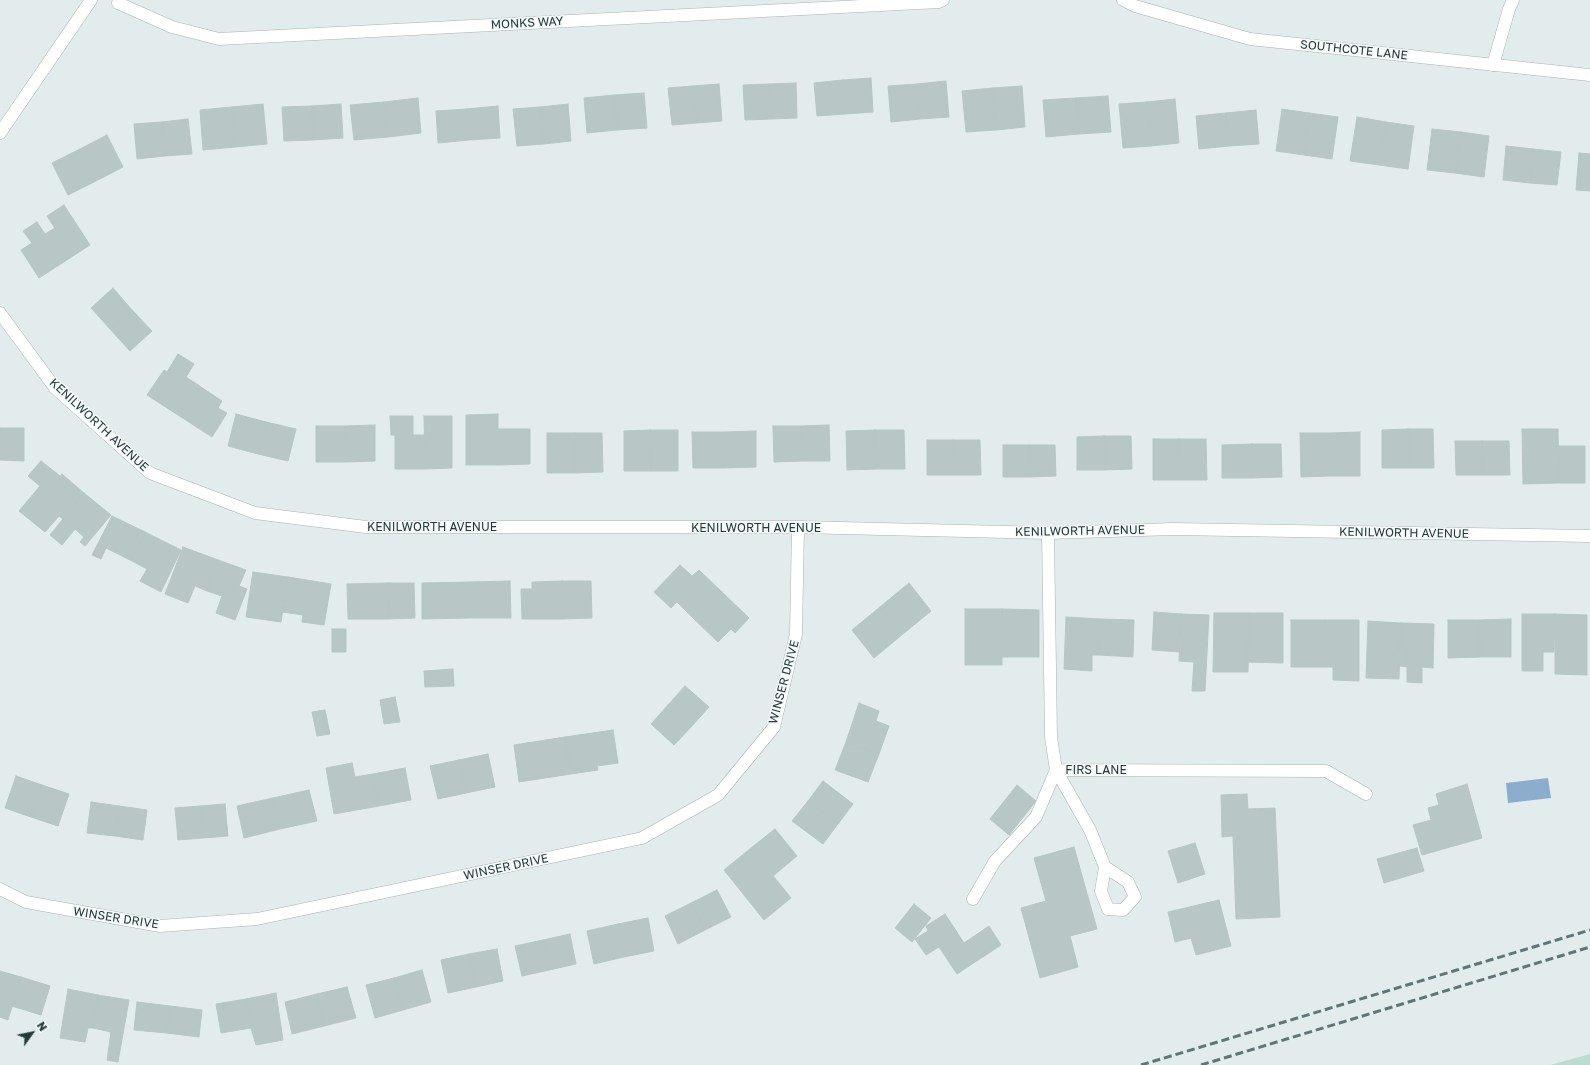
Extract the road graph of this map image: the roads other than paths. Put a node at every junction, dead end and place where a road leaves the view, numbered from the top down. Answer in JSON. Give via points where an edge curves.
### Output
{"nodes":[{"id":1,"x":91,"y":0,"type":"edge"},
{"id":2,"x":943,"y":0,"type":"edge"},
{"id":3,"x":1123,"y":0,"type":"edge"},
{"id":4,"x":1513,"y":0,"type":"edge"},
{"id":5,"x":118,"y":3,"type":"dead end"},
{"id":6,"x":1493,"y":65,"type":"junction"},
{"id":7,"x":1590,"y":75,"type":"edge"},
{"id":8,"x":0,"y":133,"type":"edge"},
{"id":9,"x":0,"y":313,"type":"edge"},
{"id":10,"x":798,"y":527,"type":"junction"},
{"id":11,"x":1048,"y":533,"type":"junction"},
{"id":12,"x":1590,"y":536,"type":"edge"},
{"id":13,"x":1056,"y":770,"type":"junction"},
{"id":14,"x":1366,"y":794,"type":"dead end"},
{"id":15,"x":1105,"y":867,"type":"dead end"},
{"id":16,"x":0,"y":889,"type":"edge"},
{"id":17,"x":973,"y":899,"type":"dead end"}],
"edges":[{"from":1,"to":8,"type":"street"},
{"from":2,"to":5,"type":"street","name":"MONKS WAY","via":[[219,40],[172,27]]},
{"from":3,"to":6,"type":"street","name":"SOUTHCOTE LANE","via":[[1135,6],[1250,39]]},
{"from":4,"to":6,"type":"street"},
{"from":6,"to":7,"type":"street","name":"SOUTHCOTE LANE"},
{"from":9,"to":10,"type":"street","name":"KENILWORTH AVENUE","via":[[55,388],[150,473],[255,513],[366,527]]},
{"from":10,"to":11,"type":"street","name":"KENILWORTH AVENUE"},
{"from":10,"to":16,"type":"street","name":"WINSER DRIVE","via":[[796,634],[774,727],[718,795],[642,838],[257,919],[160,926],[26,902]]},
{"from":11,"to":12,"type":"street","name":"KENILWORTH AVENUE","via":[[1173,529]]},
{"from":11,"to":13,"type":"street","name":"FIRS LANE","via":[[1051,738]]},
{"from":13,"to":14,"type":"street","name":"FIRS LANE","via":[[1326,771]]},
{"from":13,"to":15,"type":"street","via":[[1090,830]]},
{"from":13,"to":17,"type":"street","via":[[1036,817],[995,861]]}]}
